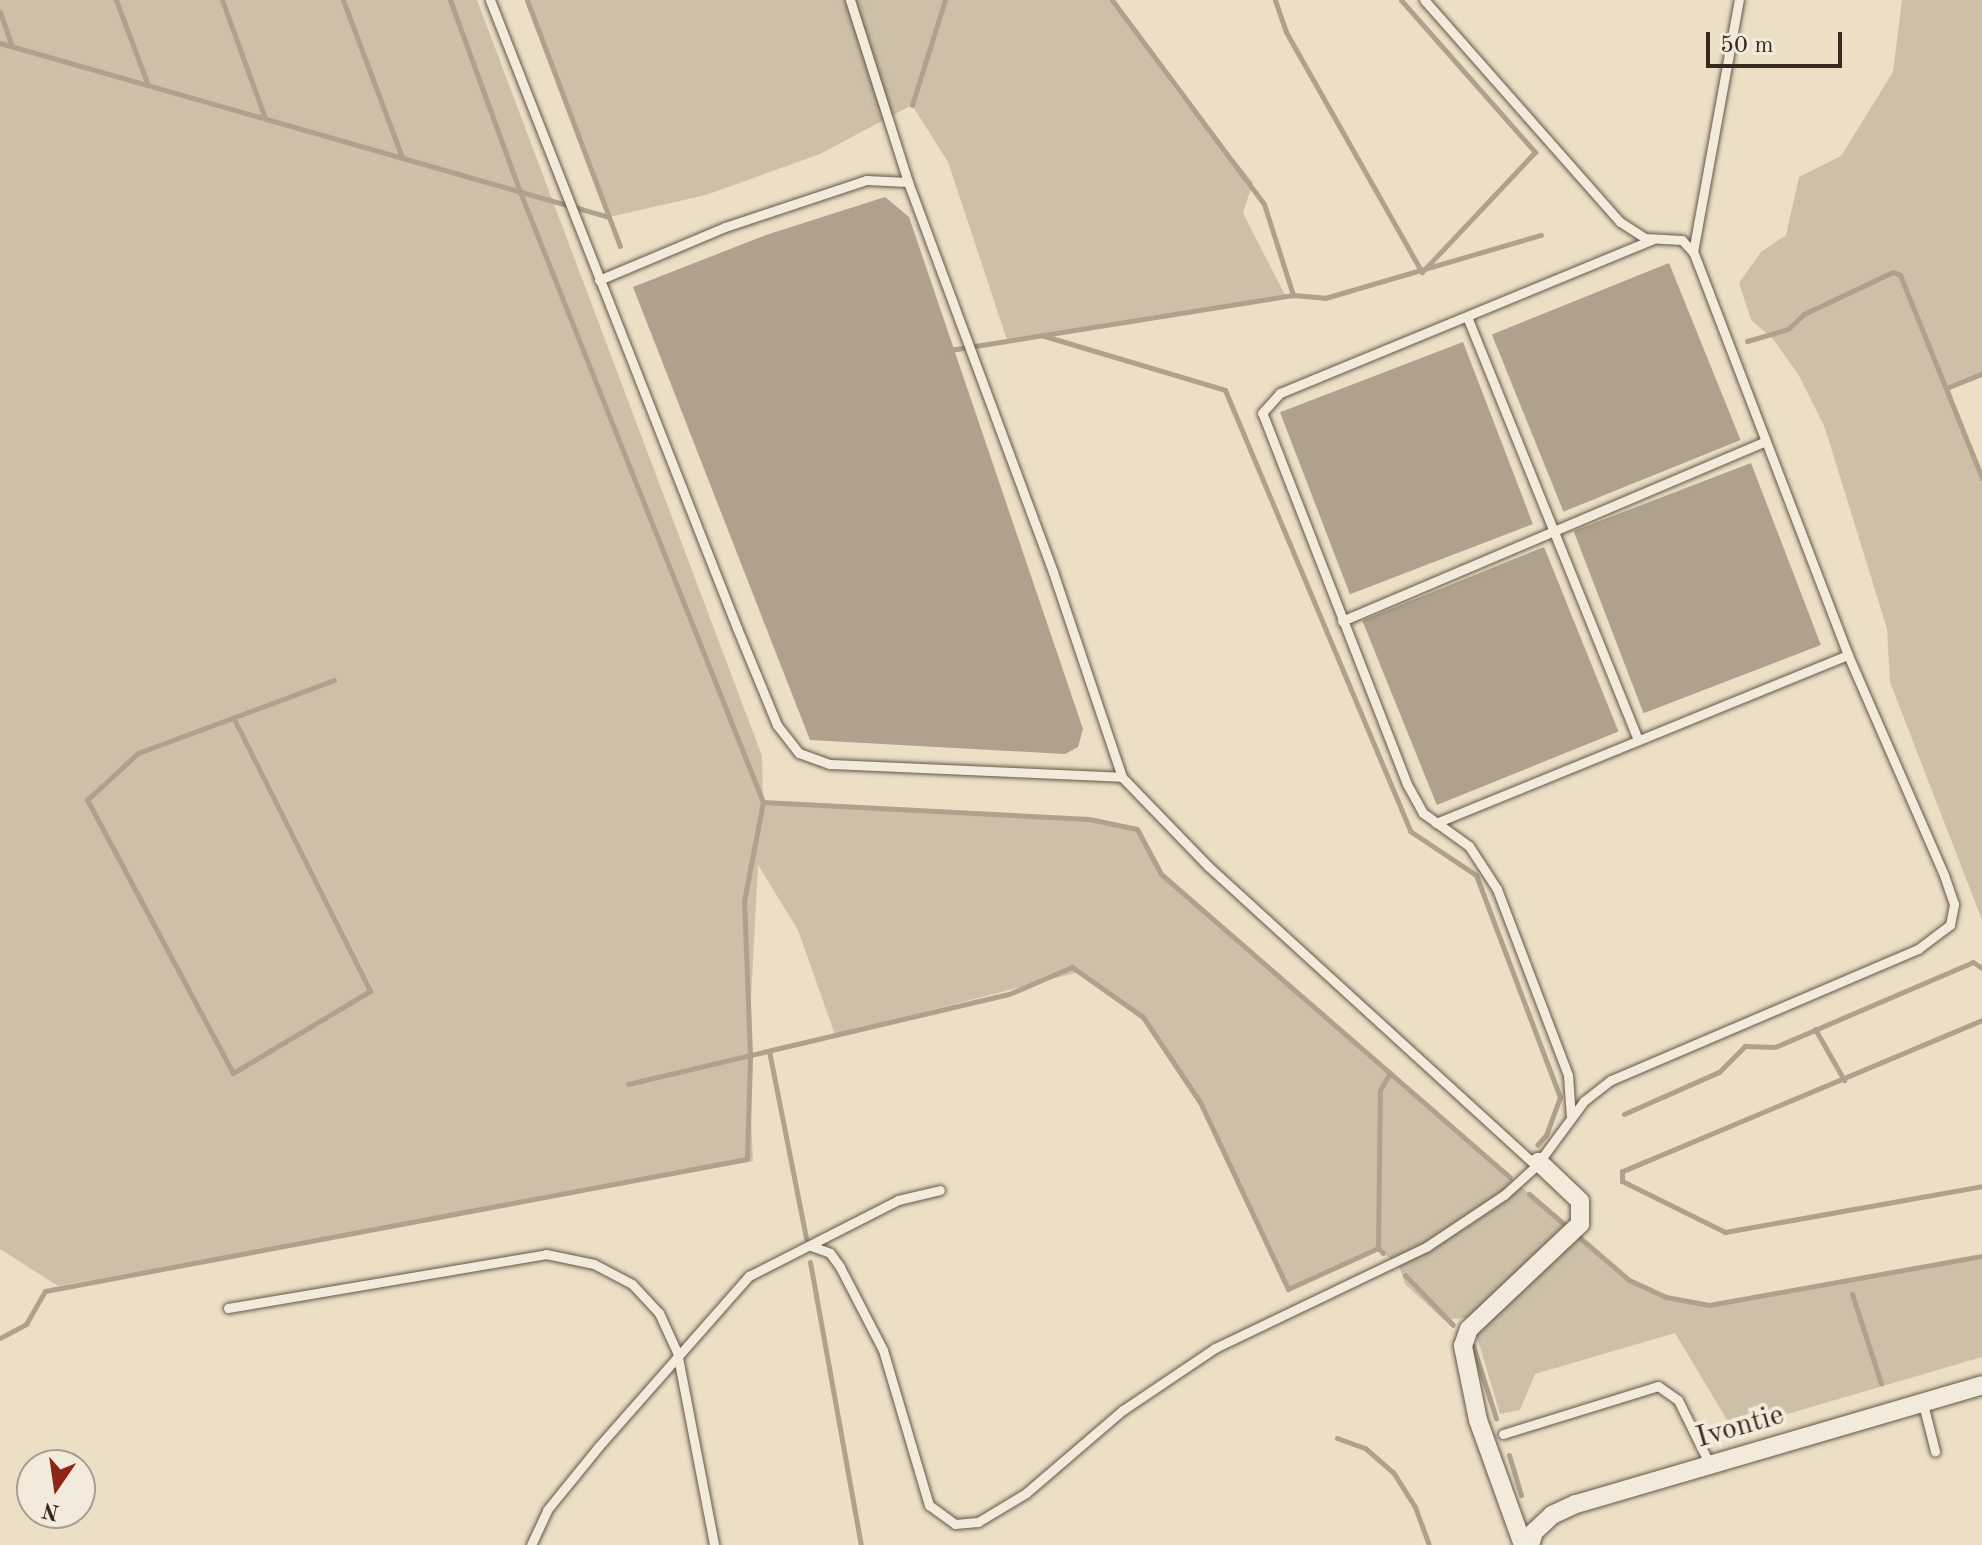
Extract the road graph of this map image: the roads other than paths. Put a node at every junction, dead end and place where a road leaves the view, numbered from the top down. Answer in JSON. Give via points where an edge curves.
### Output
{"nodes":[{"id":1,"x":490,"y":0,"type":"edge"},
{"id":2,"x":850,"y":0,"type":"edge"},
{"id":3,"x":1424,"y":0,"type":"edge"},
{"id":4,"x":1739,"y":0,"type":"edge"},
{"id":5,"x":908,"y":182,"type":"junction"},
{"id":6,"x":1656,"y":238,"type":"junction"},
{"id":7,"x":1693,"y":252,"type":"junction"},
{"id":8,"x":599,"y":280,"type":"junction"},
{"id":9,"x":1468,"y":319,"type":"junction"},
{"id":10,"x":1763,"y":442,"type":"junction"},
{"id":11,"x":1554,"y":532,"type":"junction"},
{"id":12,"x":1342,"y":621,"type":"junction"},
{"id":13,"x":1848,"y":655,"type":"junction"},
{"id":14,"x":1637,"y":738,"type":"junction"},
{"id":15,"x":1122,"y":777,"type":"junction"},
{"id":16,"x":1436,"y":823,"type":"junction"},
{"id":17,"x":1571,"y":1119,"type":"junction"},
{"id":18,"x":1538,"y":1164,"type":"junction"},
{"id":19,"x":940,"y":1190,"type":"dead end"},
{"id":20,"x":811,"y":1246,"type":"junction"},
{"id":21,"x":228,"y":1308,"type":"dead end"},
{"id":22,"x":677,"y":1352,"type":"junction"},
{"id":23,"x":1982,"y":1385,"type":"edge"},
{"id":24,"x":1923,"y":1404,"type":"junction"},
{"id":25,"x":1503,"y":1434,"type":"dead end"},
{"id":26,"x":1935,"y":1451,"type":"dead end"},
{"id":27,"x":1710,"y":1465,"type":"junction"},
{"id":28,"x":531,"y":1545,"type":"edge"},
{"id":29,"x":714,"y":1545,"type":"edge"},
{"id":30,"x":1523,"y":1545,"type":"edge"},
{"id":31,"x":1530,"y":1545,"type":"edge"}],
"edges":[{"from":1,"to":8,"type":"lane"},
{"from":2,"to":5,"type":"lane"},
{"from":3,"to":6,"type":"lane","via":[[1620,222],[1645,238]]},
{"from":4,"to":7,"type":"lane"},
{"from":5,"to":8,"type":"lane","via":[[866,180],[725,227]]},
{"from":5,"to":15,"type":"lane","via":[[1053,572]]},
{"from":6,"to":7,"type":"lane","via":[[1682,240]]},
{"from":6,"to":9,"type":"lane"},
{"from":7,"to":10,"type":"lane"},
{"from":8,"to":15,"type":"lane","via":[[777,725],[799,753],[830,764]]},
{"from":9,"to":11,"type":"lane"},
{"from":9,"to":12,"type":"lane","via":[[1280,393],[1266,404],[1264,426]]},
{"from":10,"to":11,"type":"lane"},
{"from":10,"to":13,"type":"lane"},
{"from":11,"to":12,"type":"lane"},
{"from":11,"to":14,"type":"lane"},
{"from":12,"to":16,"type":"lane","via":[[1407,784],[1423,813]]},
{"from":13,"to":14,"type":"lane"},
{"from":13,"to":17,"type":"lane","via":[[1944,875],[1954,904],[1947,931],[1918,949],[1645,1062],[1611,1080]]},
{"from":14,"to":16,"type":"lane"},
{"from":15,"to":18,"type":"lane","via":[[1208,866]]},
{"from":16,"to":17,"type":"lane","via":[[1469,846],[1497,889],[1568,1075]]},
{"from":17,"to":18,"type":"lane"},
{"from":18,"to":20,"type":"lane","via":[[1504,1195],[1426,1247],[1215,1348],[1123,1410],[1026,1493],[978,1522],[955,1524],[929,1505],[883,1350],[840,1267],[830,1253]]},
{"from":18,"to":30,"type":"street","via":[[1580,1201],[1580,1224],[1469,1329],[1463,1346],[1478,1420]]},
{"from":19,"to":20,"type":"lane","via":[[898,1200]]},
{"from":20,"to":22,"type":"lane","via":[[749,1276]]},
{"from":21,"to":22,"type":"lane","via":[[546,1254],[594,1264],[632,1284],[659,1313]]},
{"from":22,"to":28,"type":"lane","via":[[547,1510]]},
{"from":22,"to":29,"type":"lane"},
{"from":23,"to":24,"type":"street","name":"Ivontie"},
{"from":24,"to":26,"type":"lane"},
{"from":24,"to":27,"type":"street","name":"Ivontie"},
{"from":25,"to":27,"type":"lane","via":[[1658,1386],[1678,1400]]},
{"from":27,"to":31,"type":"street","name":"Ivontie","via":[[1576,1504],[1552,1515],[1534,1532]]}]}
